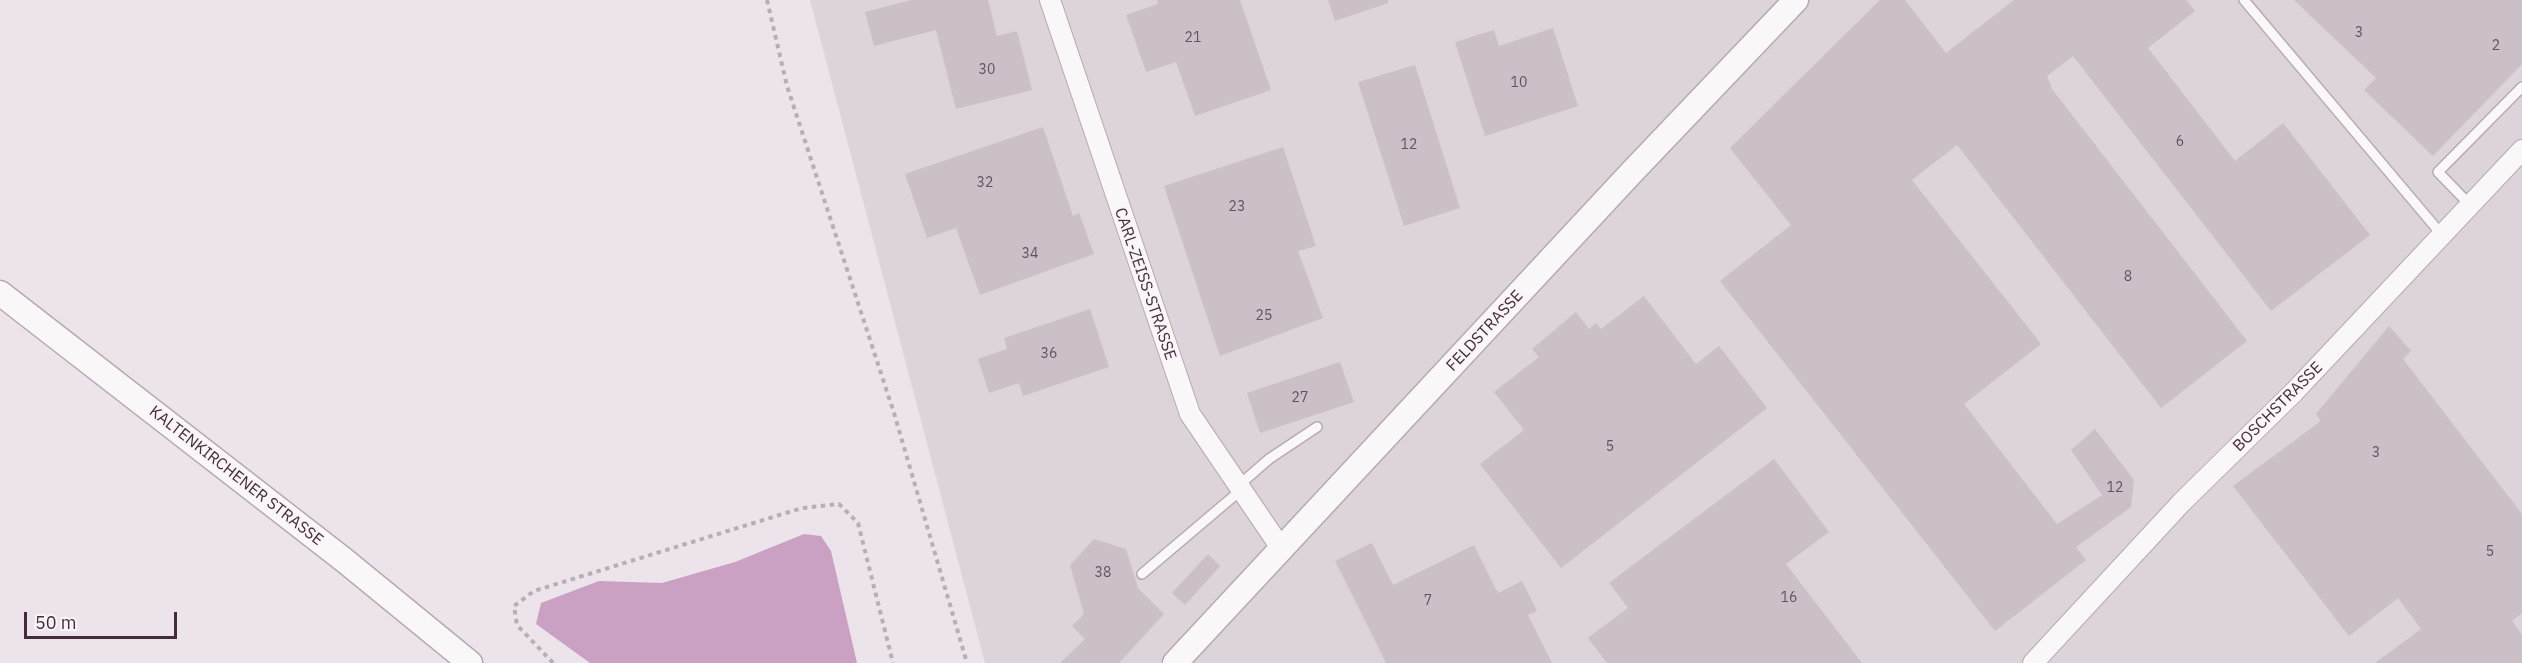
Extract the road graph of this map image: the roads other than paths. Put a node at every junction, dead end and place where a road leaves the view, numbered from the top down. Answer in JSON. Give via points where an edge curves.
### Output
{"nodes":[{"id":1,"x":1050,"y":0,"type":"edge"},
{"id":2,"x":1796,"y":0,"type":"edge"},
{"id":3,"x":2244,"y":0,"type":"edge"},
{"id":4,"x":2522,"y":87,"type":"edge"},
{"id":5,"x":2522,"y":150,"type":"edge"},
{"id":6,"x":2470,"y":205,"type":"junction"},
{"id":7,"x":2442,"y":235,"type":"junction"},
{"id":8,"x":0,"y":293,"type":"edge"},
{"id":9,"x":1317,"y":427,"type":"dead end"},
{"id":10,"x":1240,"y":488,"type":"junction"},
{"id":11,"x":1281,"y":548,"type":"junction"},
{"id":12,"x":1142,"y":573,"type":"dead end"},
{"id":13,"x":470,"y":663,"type":"edge"},
{"id":14,"x":1175,"y":663,"type":"edge"},
{"id":15,"x":2033,"y":663,"type":"edge"}],
"edges":[{"from":1,"to":10,"type":"street","name":"CARL-ZEISS-STRASSE","via":[[1190,414]]},
{"from":2,"to":11,"type":"street","name":"FELDSTRASSE"},
{"from":3,"to":7,"type":"lane"},
{"from":4,"to":6,"type":"lane","via":[[2438,172]]},
{"from":5,"to":6,"type":"street","name":"BOSCHSTRASSE"},
{"from":6,"to":7,"type":"street","name":"BOSCHSTRASSE"},
{"from":7,"to":15,"type":"street","name":"BOSCHSTRASSE","via":[[2294,392],[2182,502]]},
{"from":8,"to":13,"type":"street","name":"KALTENKIRCHENER STRASSE"},
{"from":9,"to":10,"type":"lane","via":[[1269,459]]},
{"from":10,"to":11,"type":"street","name":"CARL-ZEISS-STRASSE"},
{"from":10,"to":12,"type":"lane"},
{"from":11,"to":14,"type":"street","name":"FELDSTRASSE"}]}
